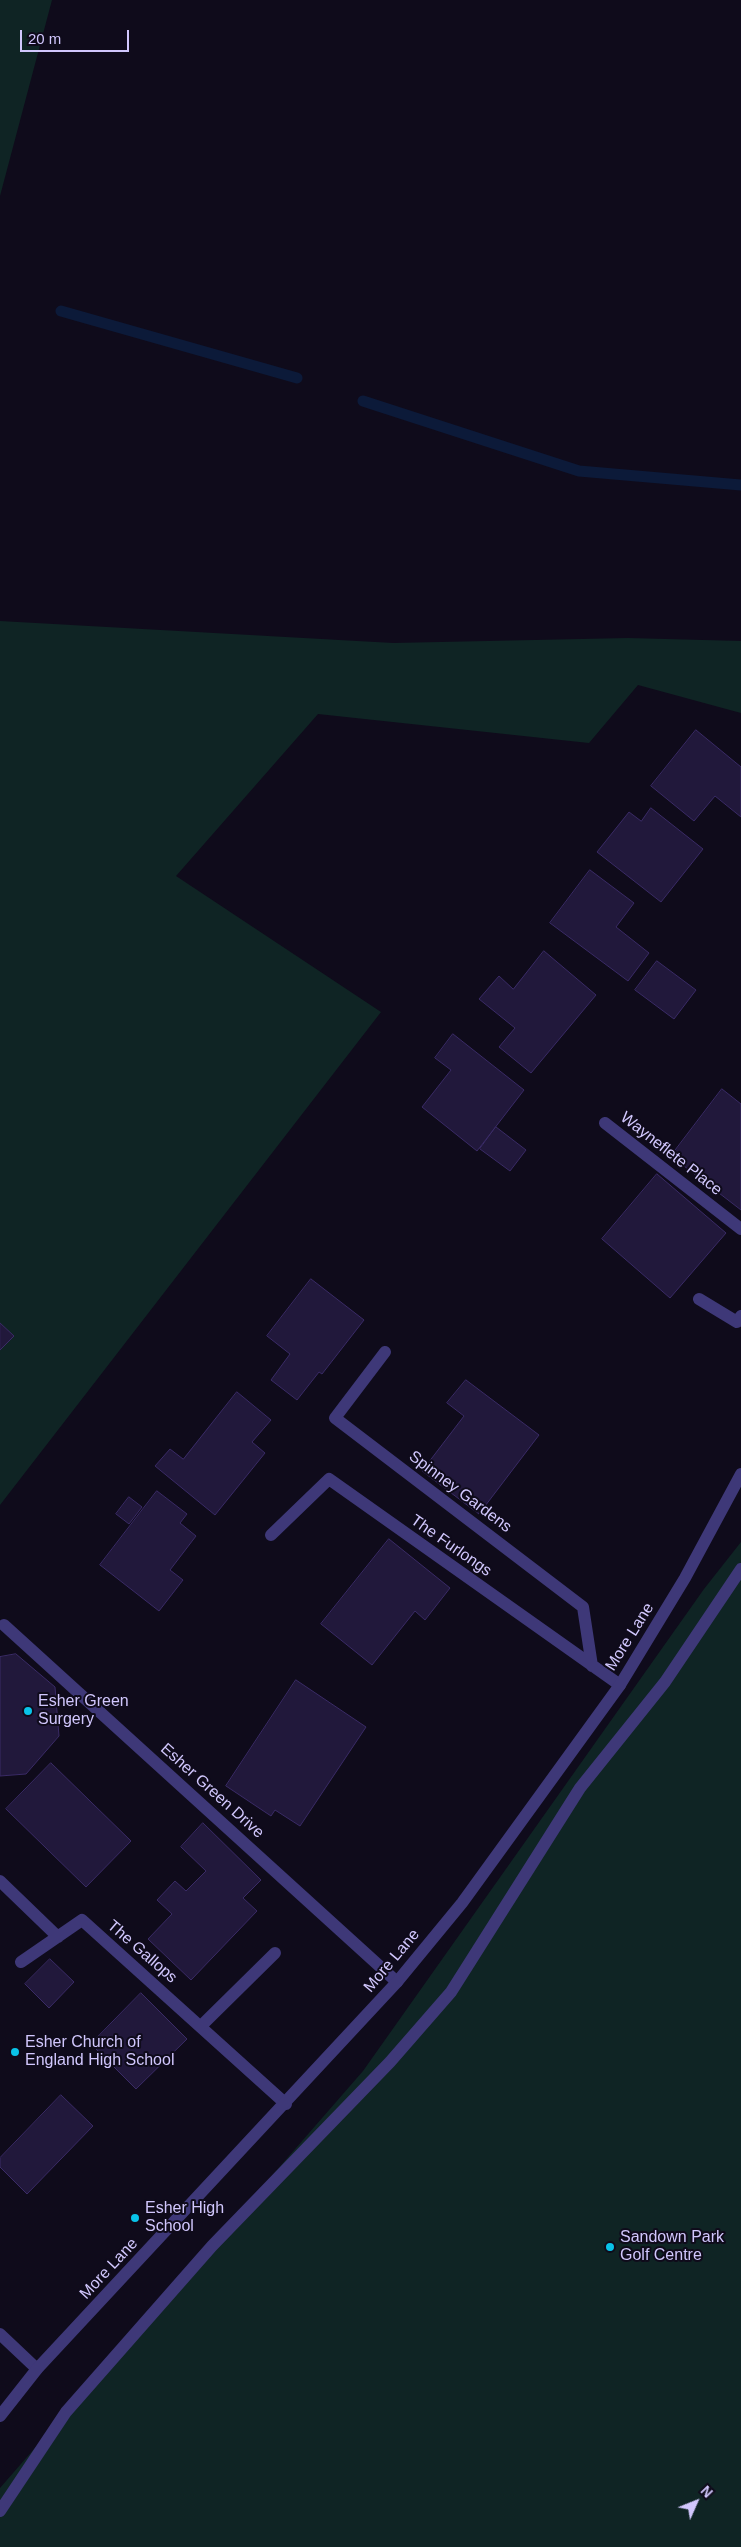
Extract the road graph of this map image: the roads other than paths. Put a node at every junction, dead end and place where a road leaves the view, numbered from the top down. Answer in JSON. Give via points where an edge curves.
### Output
{"nodes":[{"id":1,"x":605,"y":1123,"type":"dead end"},
{"id":2,"x":741,"y":1230,"type":"edge"},
{"id":3,"x":698,"y":1299,"type":"dead end"},
{"id":4,"x":741,"y":1316,"type":"edge"},
{"id":5,"x":386,"y":1352,"type":"dead end"},
{"id":6,"x":741,"y":1474,"type":"edge"},
{"id":7,"x":271,"y":1536,"type":"dead end"},
{"id":8,"x":741,"y":1569,"type":"edge"},
{"id":9,"x":4,"y":1625,"type":"dead end"},
{"id":10,"x":592,"y":1666,"type":"junction"},
{"id":11,"x":620,"y":1685,"type":"junction"},
{"id":12,"x":0,"y":1881,"type":"edge"},
{"id":13,"x":58,"y":1936,"type":"junction"},
{"id":14,"x":275,"y":1953,"type":"dead end"},
{"id":15,"x":21,"y":1962,"type":"dead end"},
{"id":16,"x":398,"y":1982,"type":"junction"},
{"id":17,"x":202,"y":2026,"type":"junction"},
{"id":18,"x":286,"y":2104,"type":"junction"},
{"id":19,"x":0,"y":2334,"type":"edge"},
{"id":20,"x":37,"y":2369,"type":"junction"},
{"id":21,"x":0,"y":2416,"type":"edge"},
{"id":22,"x":0,"y":2511,"type":"edge"}],
"edges":[{"from":1,"to":2,"type":"street","name":"Wayneflete Place"},
{"from":3,"to":4,"type":"street","via":[[737,1322]]},
{"from":5,"to":10,"type":"street","name":"Spinney Gardens","via":[[335,1418],[583,1607]]},
{"from":6,"to":11,"type":"street","name":"More Lane","via":[[685,1578]]},
{"from":7,"to":10,"type":"street","name":"The Furlongs","via":[[329,1479]]},
{"from":8,"to":22,"type":"street","via":[[665,1682],[580,1788],[451,1992],[390,2062],[212,2246],[66,2412]]},
{"from":9,"to":16,"type":"street","name":"Esher Green Drive"},
{"from":10,"to":11,"type":"street","name":"The Furlongs"},
{"from":11,"to":16,"type":"street","name":"More Lane","via":[[462,1903]]},
{"from":12,"to":13,"type":"street"},
{"from":13,"to":15,"type":"street","name":"The Gallops"},
{"from":13,"to":17,"type":"street","name":"The Gallops","via":[[82,1920]]},
{"from":14,"to":17,"type":"street"},
{"from":16,"to":18,"type":"street","name":"More Lane"},
{"from":17,"to":18,"type":"street","name":"The Gallops"},
{"from":18,"to":20,"type":"street","name":"More Lane"},
{"from":19,"to":20,"type":"street"},
{"from":20,"to":21,"type":"street","name":"More Lane"}]}
